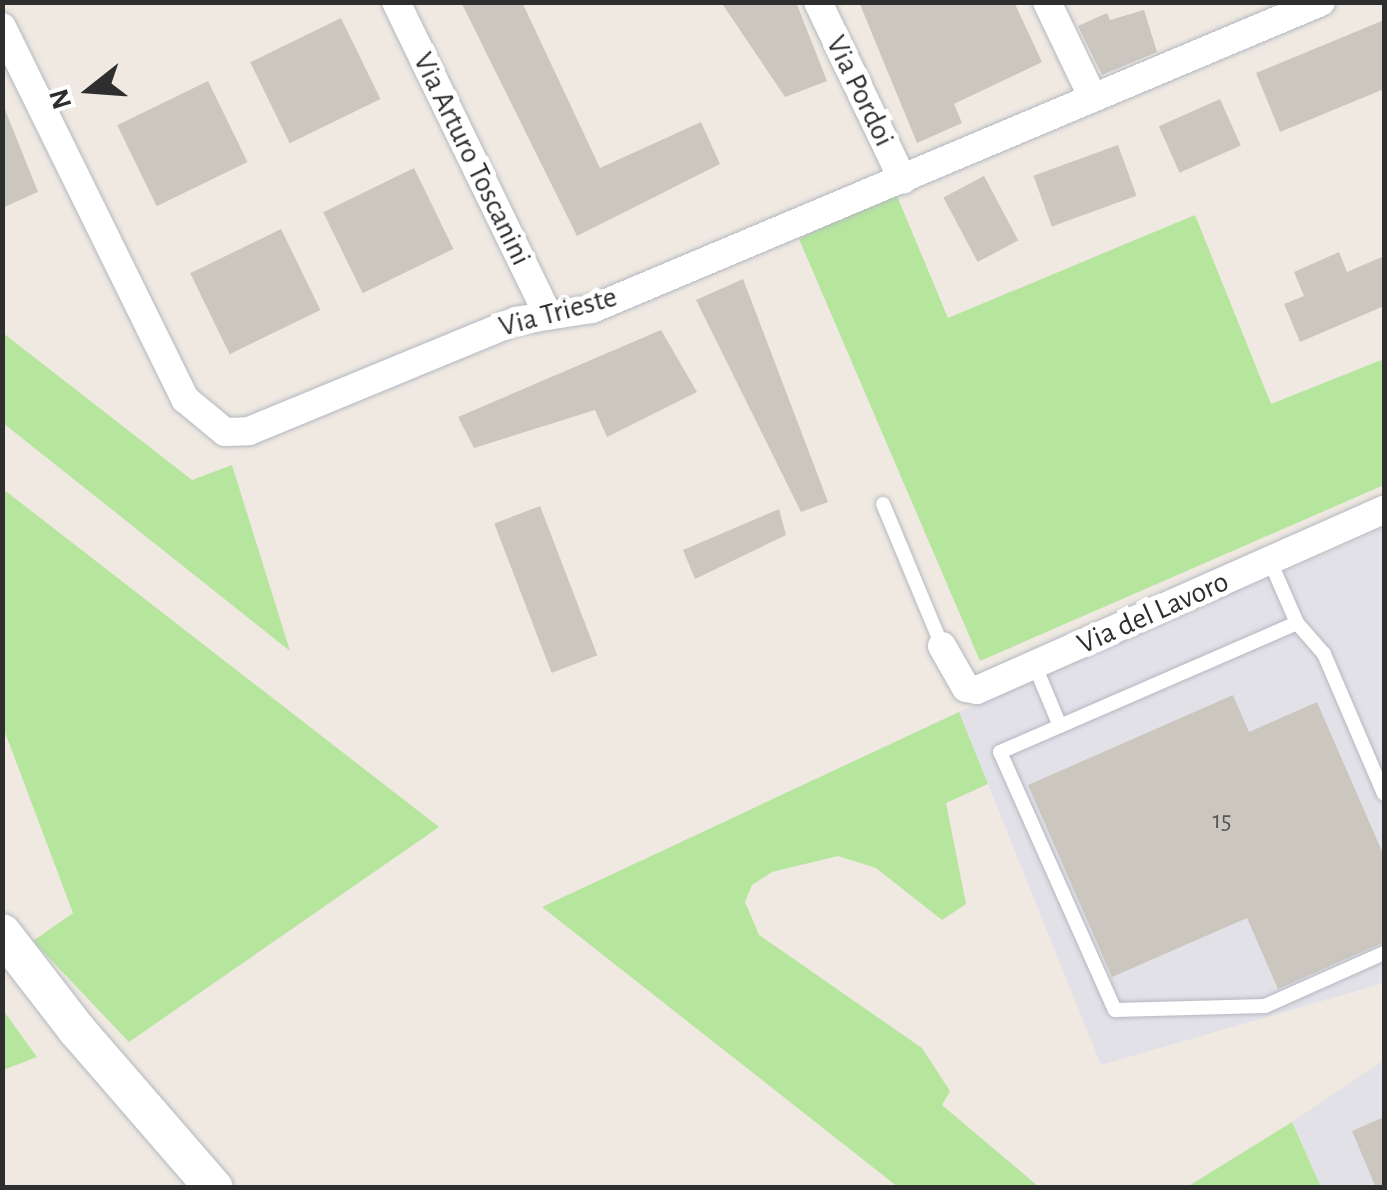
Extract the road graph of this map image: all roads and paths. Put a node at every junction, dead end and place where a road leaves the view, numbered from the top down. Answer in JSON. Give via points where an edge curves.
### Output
{"nodes":[{"id":1,"x":396,"y":2,"type":"edge"},
{"id":2,"x":818,"y":2,"type":"edge"},
{"id":3,"x":1047,"y":2,"type":"edge"},
{"id":4,"x":1321,"y":2,"type":"edge"},
{"id":5,"x":2,"y":27,"type":"edge"},
{"id":6,"x":1092,"y":96,"type":"junction"},
{"id":7,"x":903,"y":180,"type":"junction"},
{"id":8,"x":548,"y":316,"type":"junction"},
{"id":9,"x":882,"y":504,"type":"dead end"},
{"id":10,"x":1384,"y":510,"type":"edge"},
{"id":11,"x":1270,"y":561,"type":"junction"},
{"id":12,"x":1296,"y":623,"type":"junction"},
{"id":13,"x":942,"y":646,"type":"joint"},
{"id":14,"x":1035,"y":666,"type":"junction"},
{"id":15,"x":1060,"y":726,"type":"junction"},
{"id":16,"x":1384,"y":794,"type":"edge"},
{"id":17,"x":2,"y":933,"type":"edge"},
{"id":18,"x":1384,"y":954,"type":"edge"},
{"id":19,"x":214,"y":1188,"type":"edge"}],
"edges":[{"from":1,"to":8,"type":"street","name":"Via Arturo Toscanini"},
{"from":2,"to":7,"type":"street","name":"Via Pordoi"},
{"from":3,"to":6,"type":"street"},
{"from":4,"to":6,"type":"street","name":"Via Trieste"},
{"from":5,"to":8,"type":"street","name":"Via Trieste","via":[[185,399],[224,432],[248,431],[482,333]]},
{"from":6,"to":7,"type":"street","name":"Via Trieste"},
{"from":7,"to":8,"type":"street","name":"Via Trieste","via":[[592,309]]},
{"from":9,"to":13,"type":"lane"},
{"from":10,"to":11,"type":"street","name":"Via del Lavoro"},
{"from":11,"to":12,"type":"lane"},
{"from":11,"to":14,"type":"street","name":"Via del Lavoro"},
{"from":12,"to":15,"type":"lane"},
{"from":12,"to":16,"type":"lane","via":[[1324,654]]},
{"from":13,"to":14,"type":"street","name":"Via del Lavoro","via":[[966,688],[978,690]]},
{"from":14,"to":15,"type":"lane"},
{"from":15,"to":18,"type":"lane","via":[[1000,752],[1115,1010],[1266,1006]]},
{"from":17,"to":19,"type":"main road","via":[[76,1030]]}]}
